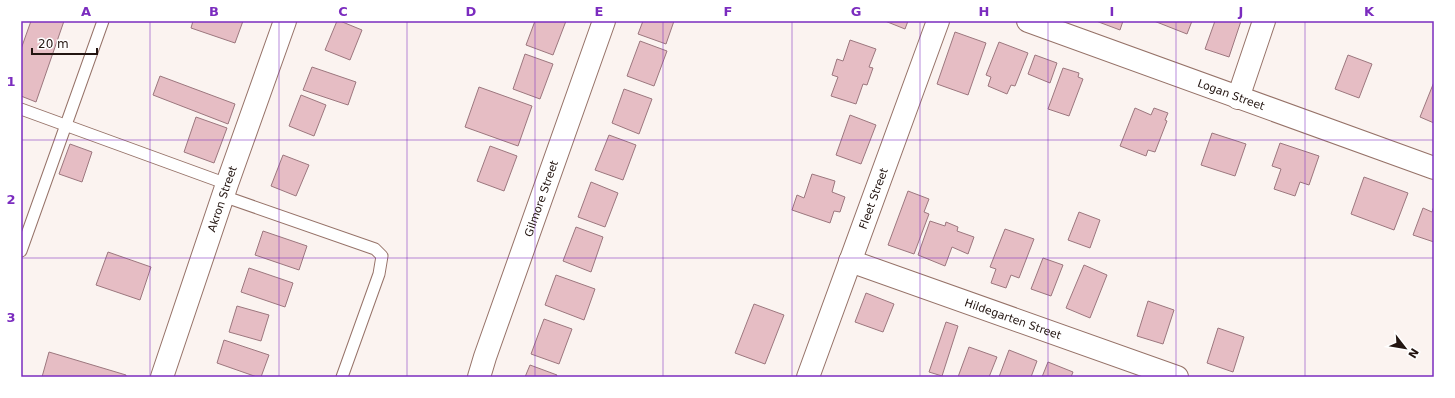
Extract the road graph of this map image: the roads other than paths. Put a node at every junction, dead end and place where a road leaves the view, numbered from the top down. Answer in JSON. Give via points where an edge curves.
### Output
{"nodes":[{"id":1,"x":103,"y":21,"type":"edge"},
{"id":2,"x":285,"y":21,"type":"edge"},
{"id":3,"x":604,"y":21,"type":"edge"},
{"id":4,"x":938,"y":21,"type":"edge"},
{"id":5,"x":1028,"y":21,"type":"edge"},
{"id":6,"x":1264,"y":21,"type":"edge"},
{"id":7,"x":1238,"y":98,"type":"junction"},
{"id":8,"x":21,"y":109,"type":"edge"},
{"id":9,"x":67,"y":125,"type":"junction"},
{"id":10,"x":1434,"y":168,"type":"edge"},
{"id":11,"x":225,"y":190,"type":"junction"},
{"id":12,"x":21,"y":251,"type":"edge"},
{"id":13,"x":850,"y":261,"type":"junction"},
{"id":14,"x":162,"y":377,"type":"edge"},
{"id":15,"x":342,"y":377,"type":"edge"},
{"id":16,"x":479,"y":377,"type":"edge"},
{"id":17,"x":808,"y":377,"type":"edge"},
{"id":18,"x":1177,"y":377,"type":"edge"}],
"edges":[{"from":1,"to":9,"type":"lane"},
{"from":2,"to":11,"type":"street","name":"Akron Street"},
{"from":3,"to":16,"type":"street","name":"Gilmore Street"},
{"from":4,"to":13,"type":"street","name":"Fleet Street"},
{"from":5,"to":7,"type":"street","name":"Logan Street"},
{"from":6,"to":7,"type":"street"},
{"from":7,"to":10,"type":"street","name":"Logan Street"},
{"from":8,"to":9,"type":"lane"},
{"from":9,"to":11,"type":"lane"},
{"from":9,"to":12,"type":"lane"},
{"from":11,"to":14,"type":"street","name":"Akron Street"},
{"from":11,"to":15,"type":"lane","via":[[375,249],[382,256],[379,274]]},
{"from":13,"to":17,"type":"street","name":"Fleet Street"},
{"from":13,"to":18,"type":"street","name":"Hildegarten Street"}]}
